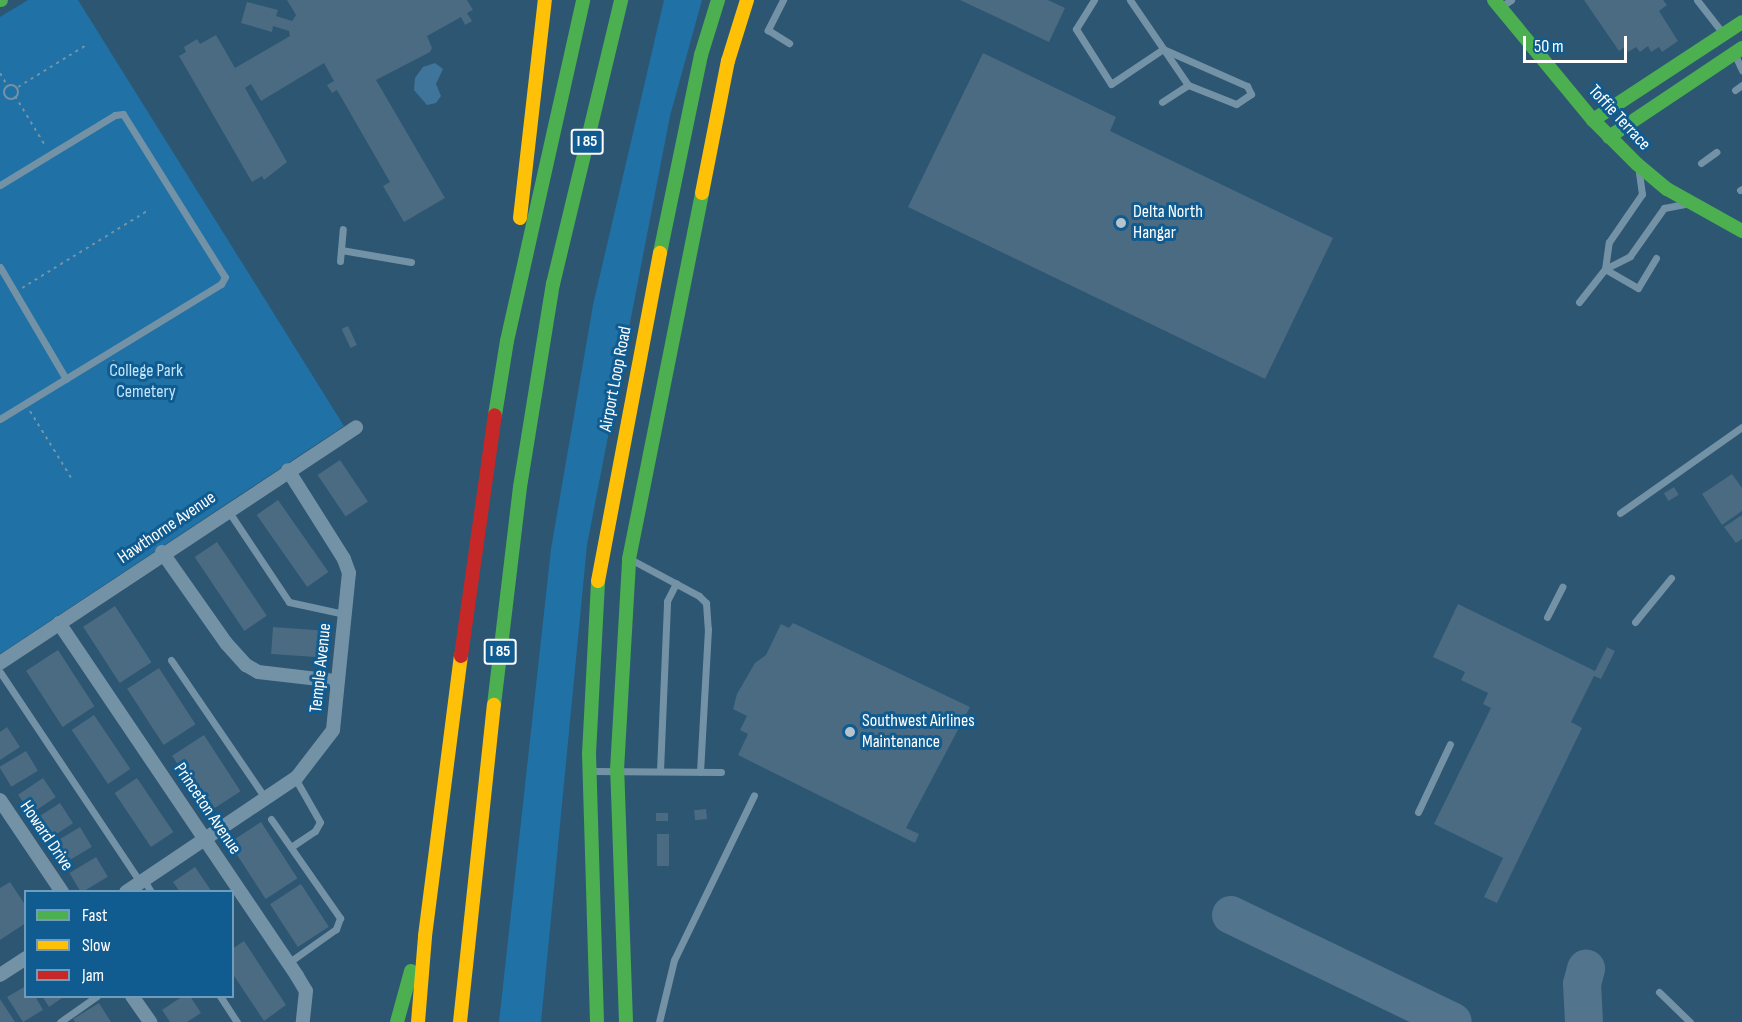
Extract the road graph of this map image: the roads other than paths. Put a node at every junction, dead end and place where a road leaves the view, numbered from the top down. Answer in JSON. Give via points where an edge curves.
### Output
{"nodes":[{"id":1,"x":545,"y":0,"type":"edge"},
{"id":2,"x":583,"y":0,"type":"edge"},
{"id":3,"x":621,"y":0,"type":"edge"},
{"id":4,"x":635,"y":0,"type":"edge"},
{"id":5,"x":718,"y":0,"type":"edge"},
{"id":6,"x":747,"y":0,"type":"edge"},
{"id":7,"x":783,"y":0,"type":"edge"},
{"id":8,"x":1094,"y":0,"type":"edge"},
{"id":9,"x":1130,"y":0,"type":"edge"},
{"id":10,"x":1697,"y":0,"type":"edge"},
{"id":11,"x":1502,"y":2,"type":"edge"},
{"id":12,"x":1742,"y":22,"type":"edge"},
{"id":13,"x":1723,"y":34,"type":"junction"},
{"id":14,"x":789,"y":43,"type":"dead end"},
{"id":15,"x":1163,"y":49,"type":"junction"},
{"id":16,"x":1738,"y":50,"type":"edge"},
{"id":17,"x":1742,"y":70,"type":"edge"},
{"id":18,"x":1188,"y":85,"type":"junction"},
{"id":19,"x":1742,"y":85,"type":"edge"},
{"id":20,"x":1735,"y":90,"type":"dead end"},
{"id":21,"x":1162,"y":102,"type":"dead end"},
{"id":22,"x":1593,"y":120,"type":"junction"},
{"id":23,"x":1609,"y":137,"type":"junction"},
{"id":24,"x":1716,"y":152,"type":"dead end"},
{"id":25,"x":1701,"y":163,"type":"dead end"},
{"id":26,"x":1637,"y":164,"type":"junction"},
{"id":27,"x":0,"y":185,"type":"edge"},
{"id":28,"x":1693,"y":205,"type":"junction"},
{"id":29,"x":343,"y":229,"type":"dead end"},
{"id":30,"x":1742,"y":231,"type":"edge"},
{"id":31,"x":341,"y":250,"type":"junction"},
{"id":32,"x":1656,"y":258,"type":"dead end"},
{"id":33,"x":340,"y":261,"type":"dead end"},
{"id":34,"x":411,"y":262,"type":"dead end"},
{"id":35,"x":0,"y":267,"type":"edge"},
{"id":36,"x":521,"y":269,"type":"junction"},
{"id":37,"x":1605,"y":269,"type":"junction"},
{"id":38,"x":553,"y":284,"type":"junction"},
{"id":39,"x":1579,"y":302,"type":"dead end"},
{"id":40,"x":66,"y":379,"type":"junction"},
{"id":41,"x":0,"y":419,"type":"edge"},
{"id":42,"x":1742,"y":426,"type":"edge"},
{"id":43,"x":356,"y":427,"type":"dead end"},
{"id":44,"x":288,"y":470,"type":"junction"},
{"id":45,"x":227,"y":510,"type":"junction"},
{"id":46,"x":1620,"y":513,"type":"dead end"},
{"id":47,"x":162,"y":552,"type":"junction"},
{"id":48,"x":629,"y":559,"type":"junction"},
{"id":49,"x":1671,"y":578,"type":"dead end"},
{"id":50,"x":676,"y":583,"type":"junction"},
{"id":51,"x":1562,"y":587,"type":"dead end"},
{"id":52,"x":344,"y":614,"type":"junction"},
{"id":53,"x":1547,"y":617,"type":"dead end"},
{"id":54,"x":59,"y":622,"type":"junction"},
{"id":55,"x":1635,"y":622,"type":"dead end"},
{"id":56,"x":171,"y":660,"type":"dead end"},
{"id":57,"x":0,"y":663,"type":"edge"},
{"id":58,"x":0,"y":672,"type":"edge"},
{"id":59,"x":336,"y":681,"type":"junction"},
{"id":60,"x":1450,"y":744,"type":"dead end"},
{"id":61,"x":617,"y":770,"type":"junction"},
{"id":62,"x":589,"y":771,"type":"junction"},
{"id":63,"x":660,"y":771,"type":"junction"},
{"id":64,"x":700,"y":772,"type":"junction"},
{"id":65,"x":721,"y":772,"type":"dead end"},
{"id":66,"x":295,"y":778,"type":"junction"},
{"id":67,"x":754,"y":795,"type":"dead end"},
{"id":68,"x":265,"y":798,"type":"junction"},
{"id":69,"x":2,"y":807,"type":"edge"},
{"id":70,"x":1418,"y":812,"type":"dead end"},
{"id":71,"x":271,"y":819,"type":"dead end"},
{"id":72,"x":206,"y":839,"type":"junction"},
{"id":73,"x":291,"y":847,"type":"junction"},
{"id":74,"x":145,"y":884,"type":"edge"},
{"id":75,"x":61,"y":890,"type":"edge"},
{"id":76,"x":129,"y":890,"type":"edge"},
{"id":77,"x":425,"y":936,"type":"junction"},
{"id":78,"x":24,"y":959,"type":"edge"},
{"id":79,"x":288,"y":963,"type":"junction"},
{"id":80,"x":0,"y":975,"type":"edge"},
{"id":81,"x":1659,"y":992,"type":"dead end"},
{"id":82,"x":94,"y":998,"type":"edge"},
{"id":83,"x":133,"y":998,"type":"edge"},
{"id":84,"x":221,"y":998,"type":"edge"},
{"id":85,"x":60,"y":1022,"type":"edge"},
{"id":86,"x":150,"y":1022,"type":"edge"},
{"id":87,"x":237,"y":1022,"type":"edge"},
{"id":88,"x":303,"y":1022,"type":"edge"},
{"id":89,"x":397,"y":1022,"type":"edge"},
{"id":90,"x":418,"y":1022,"type":"edge"},
{"id":91,"x":460,"y":1022,"type":"edge"},
{"id":92,"x":597,"y":1022,"type":"edge"},
{"id":93,"x":626,"y":1022,"type":"edge"},
{"id":94,"x":659,"y":1022,"type":"edge"},
{"id":95,"x":1690,"y":1022,"type":"edge"}],
"edges":[{"from":1,"to":36,"type":"main road","via":[[525,153]]},
{"from":2,"to":36,"type":"main road","number":"I 85"},
{"from":3,"to":38,"type":"main road","number":"I 85"},
{"from":4,"to":38,"type":"main road","via":[[617,55],[577,243]]},
{"from":5,"to":62,"type":"main road","name":"Airport Loop Road","via":[[701,55],[599,569]]},
{"from":6,"to":48,"type":"main road","via":[[728,61]]},
{"from":7,"to":14,"type":"lane","via":[[768,30]]},
{"from":8,"to":15,"type":"lane","via":[[1076,29],[1111,84]]},
{"from":9,"to":15,"type":"lane"},
{"from":10,"to":13,"type":"lane"},
{"from":11,"to":22,"type":"main road","name":"Toffie Terrace"},
{"from":12,"to":13,"type":"main road"},
{"from":13,"to":16,"type":"main road"},
{"from":13,"to":22,"type":"main road"},
{"from":15,"to":18,"type":"lane"},
{"from":15,"to":18,"type":"lane","via":[[1247,86],[1251,94],[1236,104]]},
{"from":16,"to":17,"type":"lane"},
{"from":16,"to":23,"type":"main road"},
{"from":18,"to":21,"type":"lane"},
{"from":19,"to":20,"type":"lane"},
{"from":22,"to":23,"type":"main road","name":"Toffie Terrace"},
{"from":23,"to":26,"type":"main road","name":"Toffie Terrace"},
{"from":24,"to":25,"type":"lane"},
{"from":26,"to":28,"type":"main road","name":"Toffie Terrace"},
{"from":26,"to":37,"type":"lane","via":[[1642,194],[1609,242]]},
{"from":27,"to":40,"type":"lane","via":[[115,115],[123,114],[225,277],[221,284]]},
{"from":28,"to":30,"type":"main road","name":"Toffie Terrace"},
{"from":28,"to":37,"type":"lane","via":[[1664,208],[1630,256]]},
{"from":29,"to":31,"type":"lane"},
{"from":31,"to":33,"type":"lane"},
{"from":31,"to":34,"type":"lane"},
{"from":32,"to":37,"type":"lane","via":[[1638,288]]},
{"from":35,"to":40,"type":"lane"},
{"from":36,"to":77,"type":"main road","number":"I 85","via":[[477,528]]},
{"from":37,"to":39,"type":"lane"},
{"from":38,"to":91,"type":"main road","number":"I 85","via":[[520,487],[478,834]]},
{"from":40,"to":41,"type":"lane"},
{"from":42,"to":46,"type":"lane"},
{"from":43,"to":44,"type":"street","name":"Hawthorne Avenue"},
{"from":44,"to":45,"type":"street","name":"Hawthorne Avenue"},
{"from":44,"to":52,"type":"street","name":"Temple Avenue","via":[[344,559],[349,573]]},
{"from":45,"to":47,"type":"street","name":"Hawthorne Avenue"},
{"from":45,"to":52,"type":"lane","via":[[288,602]]},
{"from":47,"to":54,"type":"street","name":"Hawthorne Avenue"},
{"from":47,"to":59,"type":"street","via":[[246,665],[258,672]]},
{"from":48,"to":50,"type":"lane"},
{"from":48,"to":61,"type":"main road"},
{"from":49,"to":55,"type":"lane"},
{"from":50,"to":63,"type":"lane","via":[[667,601]]},
{"from":50,"to":64,"type":"lane","via":[[699,596],[708,613]]},
{"from":51,"to":53,"type":"lane"},
{"from":52,"to":59,"type":"street","name":"Temple Avenue"},
{"from":54,"to":57,"type":"street","name":"Hawthorne Avenue"},
{"from":54,"to":72,"type":"street","name":"Princeton Avenue"},
{"from":56,"to":68,"type":"lane"},
{"from":58,"to":74,"type":"lane"},
{"from":59,"to":66,"type":"street","name":"Temple Avenue","via":[[333,730]]},
{"from":60,"to":70,"type":"lane"},
{"from":61,"to":62,"type":"lane"},
{"from":61,"to":63,"type":"lane"},
{"from":61,"to":93,"type":"main road"},
{"from":62,"to":92,"type":"main road","name":"Airport Loop Road"},
{"from":63,"to":64,"type":"lane"},
{"from":64,"to":65,"type":"lane"},
{"from":66,"to":68,"type":"street","name":"Temple Avenue"},
{"from":66,"to":73,"type":"lane","via":[[320,822],[315,831]]},
{"from":67,"to":94,"type":"lane","via":[[672,966]]},
{"from":68,"to":72,"type":"street","name":"Temple Avenue"},
{"from":69,"to":75,"type":"street","name":"Howard Drive"},
{"from":71,"to":73,"type":"lane"},
{"from":72,"to":74,"type":"street","name":"Temple Avenue"},
{"from":72,"to":79,"type":"street","name":"Princeton Avenue"},
{"from":73,"to":79,"type":"lane","via":[[340,918],[336,929]]},
{"from":74,"to":76,"type":"street","name":"Temple Avenue"},
{"from":77,"to":89,"type":"main road"},
{"from":77,"to":90,"type":"main road","number":"I 85"},
{"from":78,"to":80,"type":"street"},
{"from":79,"to":88,"type":"street","name":"Princeton Avenue","via":[[306,991]]},
{"from":81,"to":95,"type":"lane"},
{"from":82,"to":85,"type":"lane"},
{"from":83,"to":86,"type":"street"},
{"from":84,"to":87,"type":"lane"}]}
